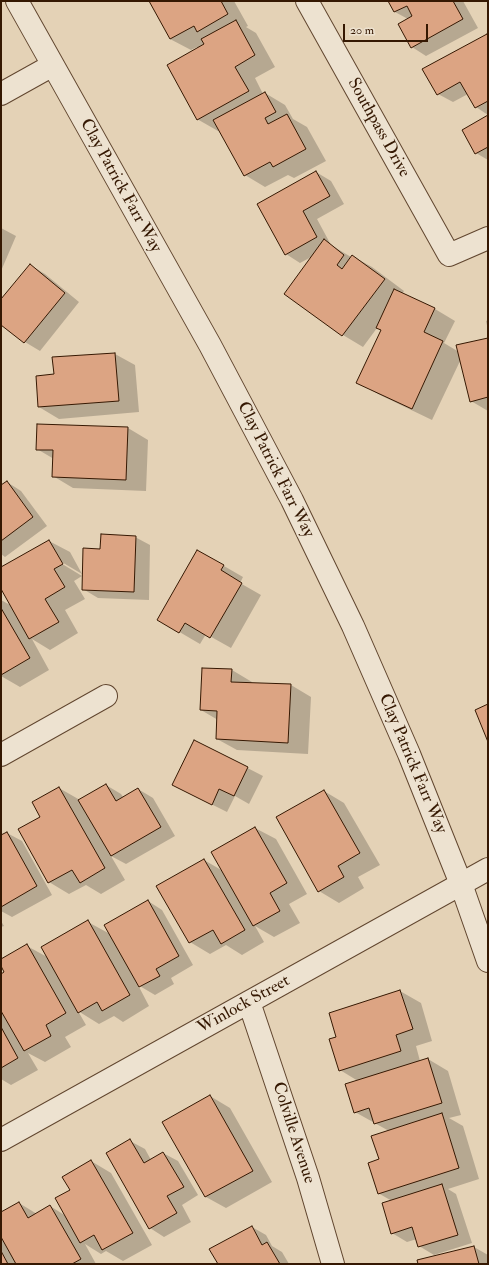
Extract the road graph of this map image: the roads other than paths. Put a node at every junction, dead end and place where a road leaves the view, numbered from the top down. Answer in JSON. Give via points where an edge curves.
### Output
{"nodes":[{"id":1,"x":17,"y":1,"type":"edge"},
{"id":2,"x":306,"y":1,"type":"edge"},
{"id":3,"x":52,"y":65,"type":"junction"},
{"id":4,"x":1,"y":94,"type":"edge"},
{"id":5,"x":488,"y":238,"type":"edge"},
{"id":6,"x":106,"y":696,"type":"dead end"},
{"id":7,"x":1,"y":755,"type":"edge"},
{"id":8,"x":488,"y":869,"type":"edge"},
{"id":9,"x":461,"y":884,"type":"junction"},
{"id":10,"x":488,"y":961,"type":"edge"},
{"id":11,"x":249,"y":1002,"type":"junction"},
{"id":12,"x":1,"y":1140,"type":"edge"},
{"id":13,"x":334,"y":1264,"type":"edge"}],
"edges":[{"from":1,"to":3,"type":"street","name":"Clay Patrick Farr Way"},
{"from":2,"to":5,"type":"street","name":"Southpass Drive","via":[[449,255]]},
{"from":3,"to":4,"type":"street"},
{"from":3,"to":9,"type":"street","name":"Clay Patrick Farr Way","via":[[210,345],[292,500],[353,626],[409,754]]},
{"from":6,"to":7,"type":"street"},
{"from":8,"to":9,"type":"street","name":"Winlock Street"},
{"from":9,"to":10,"type":"street","name":"Clay Patrick Farr Way"},
{"from":9,"to":11,"type":"street","name":"Winlock Street"},
{"from":11,"to":12,"type":"street","name":"Winlock Street"},
{"from":11,"to":13,"type":"street","name":"Colville Avenue"}]}
